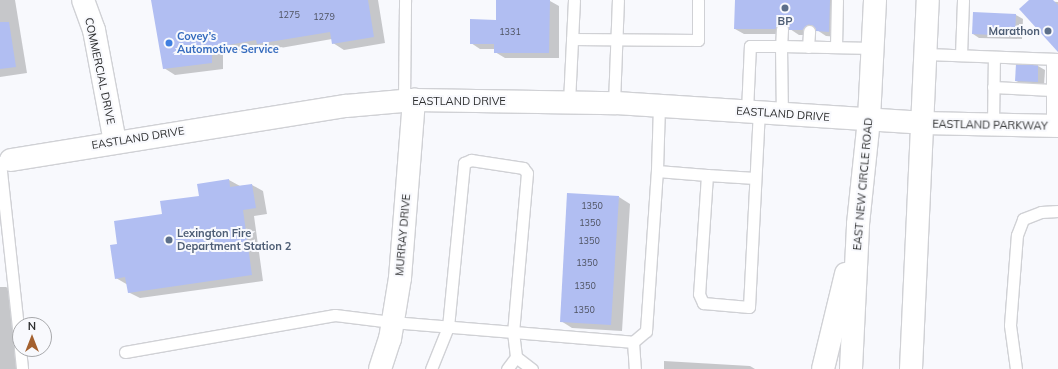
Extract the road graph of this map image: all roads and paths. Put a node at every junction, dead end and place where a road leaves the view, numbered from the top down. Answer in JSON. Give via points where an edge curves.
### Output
{"nodes":[{"id":1,"x":83,"y":0,"type":"edge"},
{"id":2,"x":405,"y":0,"type":"edge"},
{"id":3,"x":574,"y":0,"type":"edge"},
{"id":4,"x":618,"y":0,"type":"edge"},
{"id":5,"x":698,"y":0,"type":"edge"},
{"id":6,"x":837,"y":0,"type":"edge"},
{"id":7,"x":875,"y":0,"type":"edge"},
{"id":8,"x":928,"y":0,"type":"edge"},
{"id":9,"x":963,"y":0,"type":"edge"},
{"id":10,"x":782,"y":29,"type":"dead end"},
{"id":11,"x":809,"y":31,"type":"dead end"},
{"id":12,"x":572,"y":39,"type":"junction"},
{"id":13,"x":616,"y":40,"type":"junction"},
{"id":14,"x":781,"y":46,"type":"junction"},
{"id":15,"x":808,"y":47,"type":"junction"},
{"id":16,"x":836,"y":47,"type":"junction"},
{"id":17,"x":873,"y":48,"type":"junction"},
{"id":18,"x":926,"y":54,"type":"junction"},
{"id":19,"x":961,"y":56,"type":"junction"},
{"id":20,"x":994,"y":57,"type":"junction"},
{"id":21,"x":1055,"y":59,"type":"edge"},
{"id":22,"x":993,"y":87,"type":"junction"},
{"id":23,"x":1052,"y":90,"type":"junction"},
{"id":24,"x":409,"y":100,"type":"junction"},
{"id":25,"x":569,"y":102,"type":"junction"},
{"id":26,"x":614,"y":103,"type":"junction"},
{"id":27,"x":659,"y":106,"type":"junction"},
{"id":28,"x":753,"y":112,"type":"junction"},
{"id":29,"x":782,"y":114,"type":"junction"},
{"id":30,"x":869,"y":119,"type":"junction"},
{"id":31,"x":923,"y":123,"type":"junction"},
{"id":32,"x":993,"y":125,"type":"junction"},
{"id":33,"x":1055,"y":126,"type":"edge"},
{"id":34,"x":115,"y":142,"type":"junction"},
{"id":35,"x":4,"y":161,"type":"edge"},
{"id":36,"x":657,"y":171,"type":"junction"},
{"id":37,"x":707,"y":175,"type":"junction"},
{"id":38,"x":755,"y":178,"type":"junction"},
{"id":39,"x":2,"y":206,"type":"edge"},
{"id":40,"x":1058,"y":211,"type":"edge"},
{"id":41,"x":858,"y":224,"type":"junction"},
{"id":42,"x":16,"y":317,"type":"edge"},
{"id":43,"x":392,"y":322,"type":"junction"},
{"id":44,"x":448,"y":326,"type":"junction"},
{"id":45,"x":513,"y":332,"type":"junction"},
{"id":46,"x":633,"y":342,"type":"junction"},
{"id":47,"x":125,"y":352,"type":"dead end"},
{"id":48,"x":516,"y":356,"type":"junction"},
{"id":49,"x":21,"y":357,"type":"edge"},
{"id":50,"x":22,"y":369,"type":"edge"},
{"id":51,"x":380,"y":369,"type":"edge"},
{"id":52,"x":431,"y":369,"type":"edge"},
{"id":53,"x":506,"y":369,"type":"edge"},
{"id":54,"x":532,"y":369,"type":"edge"},
{"id":55,"x":635,"y":369,"type":"edge"},
{"id":56,"x":823,"y":369,"type":"edge"},
{"id":57,"x":851,"y":369,"type":"edge"},
{"id":58,"x":911,"y":369,"type":"edge"},
{"id":59,"x":1016,"y":369,"type":"edge"}],
"edges":[{"from":1,"to":34,"type":"main road","name":"COMMERCIAL DRIVE","via":[[95,38]]},
{"from":2,"to":24,"type":"lane"},
{"from":3,"to":12,"type":"lane"},
{"from":4,"to":13,"type":"lane"},
{"from":5,"to":13,"type":"lane","via":[[698,40]]},
{"from":6,"to":16,"type":"lane"},
{"from":7,"to":17,"type":"main road","name":"EAST NEW CIRCLE ROAD"},
{"from":8,"to":18,"type":"main road"},
{"from":9,"to":19,"type":"lane"},
{"from":10,"to":14,"type":"lane"},
{"from":11,"to":15,"type":"lane"},
{"from":12,"to":13,"type":"lane"},
{"from":12,"to":25,"type":"lane"},
{"from":13,"to":26,"type":"lane"},
{"from":14,"to":15,"type":"lane"},
{"from":14,"to":28,"type":"lane","via":[[750,46]]},
{"from":14,"to":29,"type":"lane"},
{"from":15,"to":16,"type":"lane"},
{"from":16,"to":17,"type":"lane"},
{"from":17,"to":30,"type":"main road","name":"EAST NEW CIRCLE ROAD"},
{"from":18,"to":19,"type":"lane"},
{"from":18,"to":31,"type":"main road"},
{"from":19,"to":20,"type":"lane"},
{"from":20,"to":21,"type":"lane"},
{"from":20,"to":22,"type":"lane"},
{"from":21,"to":23,"type":"lane"},
{"from":22,"to":23,"type":"lane"},
{"from":22,"to":32,"type":"lane"},
{"from":23,"to":33,"type":"lane"},
{"from":24,"to":25,"type":"main road","name":"EASTLAND DRIVE"},
{"from":24,"to":34,"type":"main road","name":"EASTLAND DRIVE","via":[[346,106]]},
{"from":24,"to":43,"type":"main road","name":"MURRAY DRIVE","via":[[400,278]]},
{"from":25,"to":26,"type":"main road","name":"EASTLAND DRIVE"},
{"from":26,"to":27,"type":"main road","name":"EASTLAND DRIVE"},
{"from":27,"to":28,"type":"main road","name":"EASTLAND DRIVE"},
{"from":27,"to":36,"type":"lane"},
{"from":28,"to":29,"type":"main road","name":"EASTLAND DRIVE"},
{"from":28,"to":38,"type":"lane"},
{"from":29,"to":30,"type":"main road","name":"EASTLAND DRIVE"},
{"from":30,"to":31,"type":"main road","name":"EASTLAND DRIVE"},
{"from":30,"to":41,"type":"main road","name":"EAST NEW CIRCLE ROAD"},
{"from":31,"to":32,"type":"main road","name":"EASTLAND PARKWAY"},
{"from":31,"to":58,"type":"main road"},
{"from":32,"to":33,"type":"main road","name":"EASTLAND PARKWAY"},
{"from":34,"to":35,"type":"main road","name":"EASTLAND DRIVE"},
{"from":35,"to":39,"type":"lane"},
{"from":36,"to":37,"type":"lane"},
{"from":36,"to":46,"type":"lane","via":[[646,331]]},
{"from":37,"to":38,"type":"lane"},
{"from":37,"to":38,"type":"lane","via":[[699,294],[703,303],[749,307]]},
{"from":39,"to":42,"type":"lane"},
{"from":40,"to":59,"type":"lane","via":[[1041,212],[1023,219],[1017,234],[1010,325]]},
{"from":41,"to":56,"type":"main road"},
{"from":41,"to":57,"type":"main road","name":"EAST NEW CIRCLE ROAD"},
{"from":43,"to":44,"type":"lane"},
{"from":43,"to":47,"type":"lane","via":[[335,315]]},
{"from":43,"to":51,"type":"main road","name":"MURRAY DRIVE"},
{"from":44,"to":45,"type":"lane"},
{"from":44,"to":45,"type":"lane","via":[[464,163],[471,160],[523,168],[527,173]]},
{"from":44,"to":52,"type":"lane"},
{"from":45,"to":46,"type":"lane"},
{"from":45,"to":48,"type":"lane"},
{"from":46,"to":55,"type":"lane"},
{"from":48,"to":53,"type":"lane"},
{"from":48,"to":54,"type":"lane"},
{"from":49,"to":50,"type":"lane"}]}
